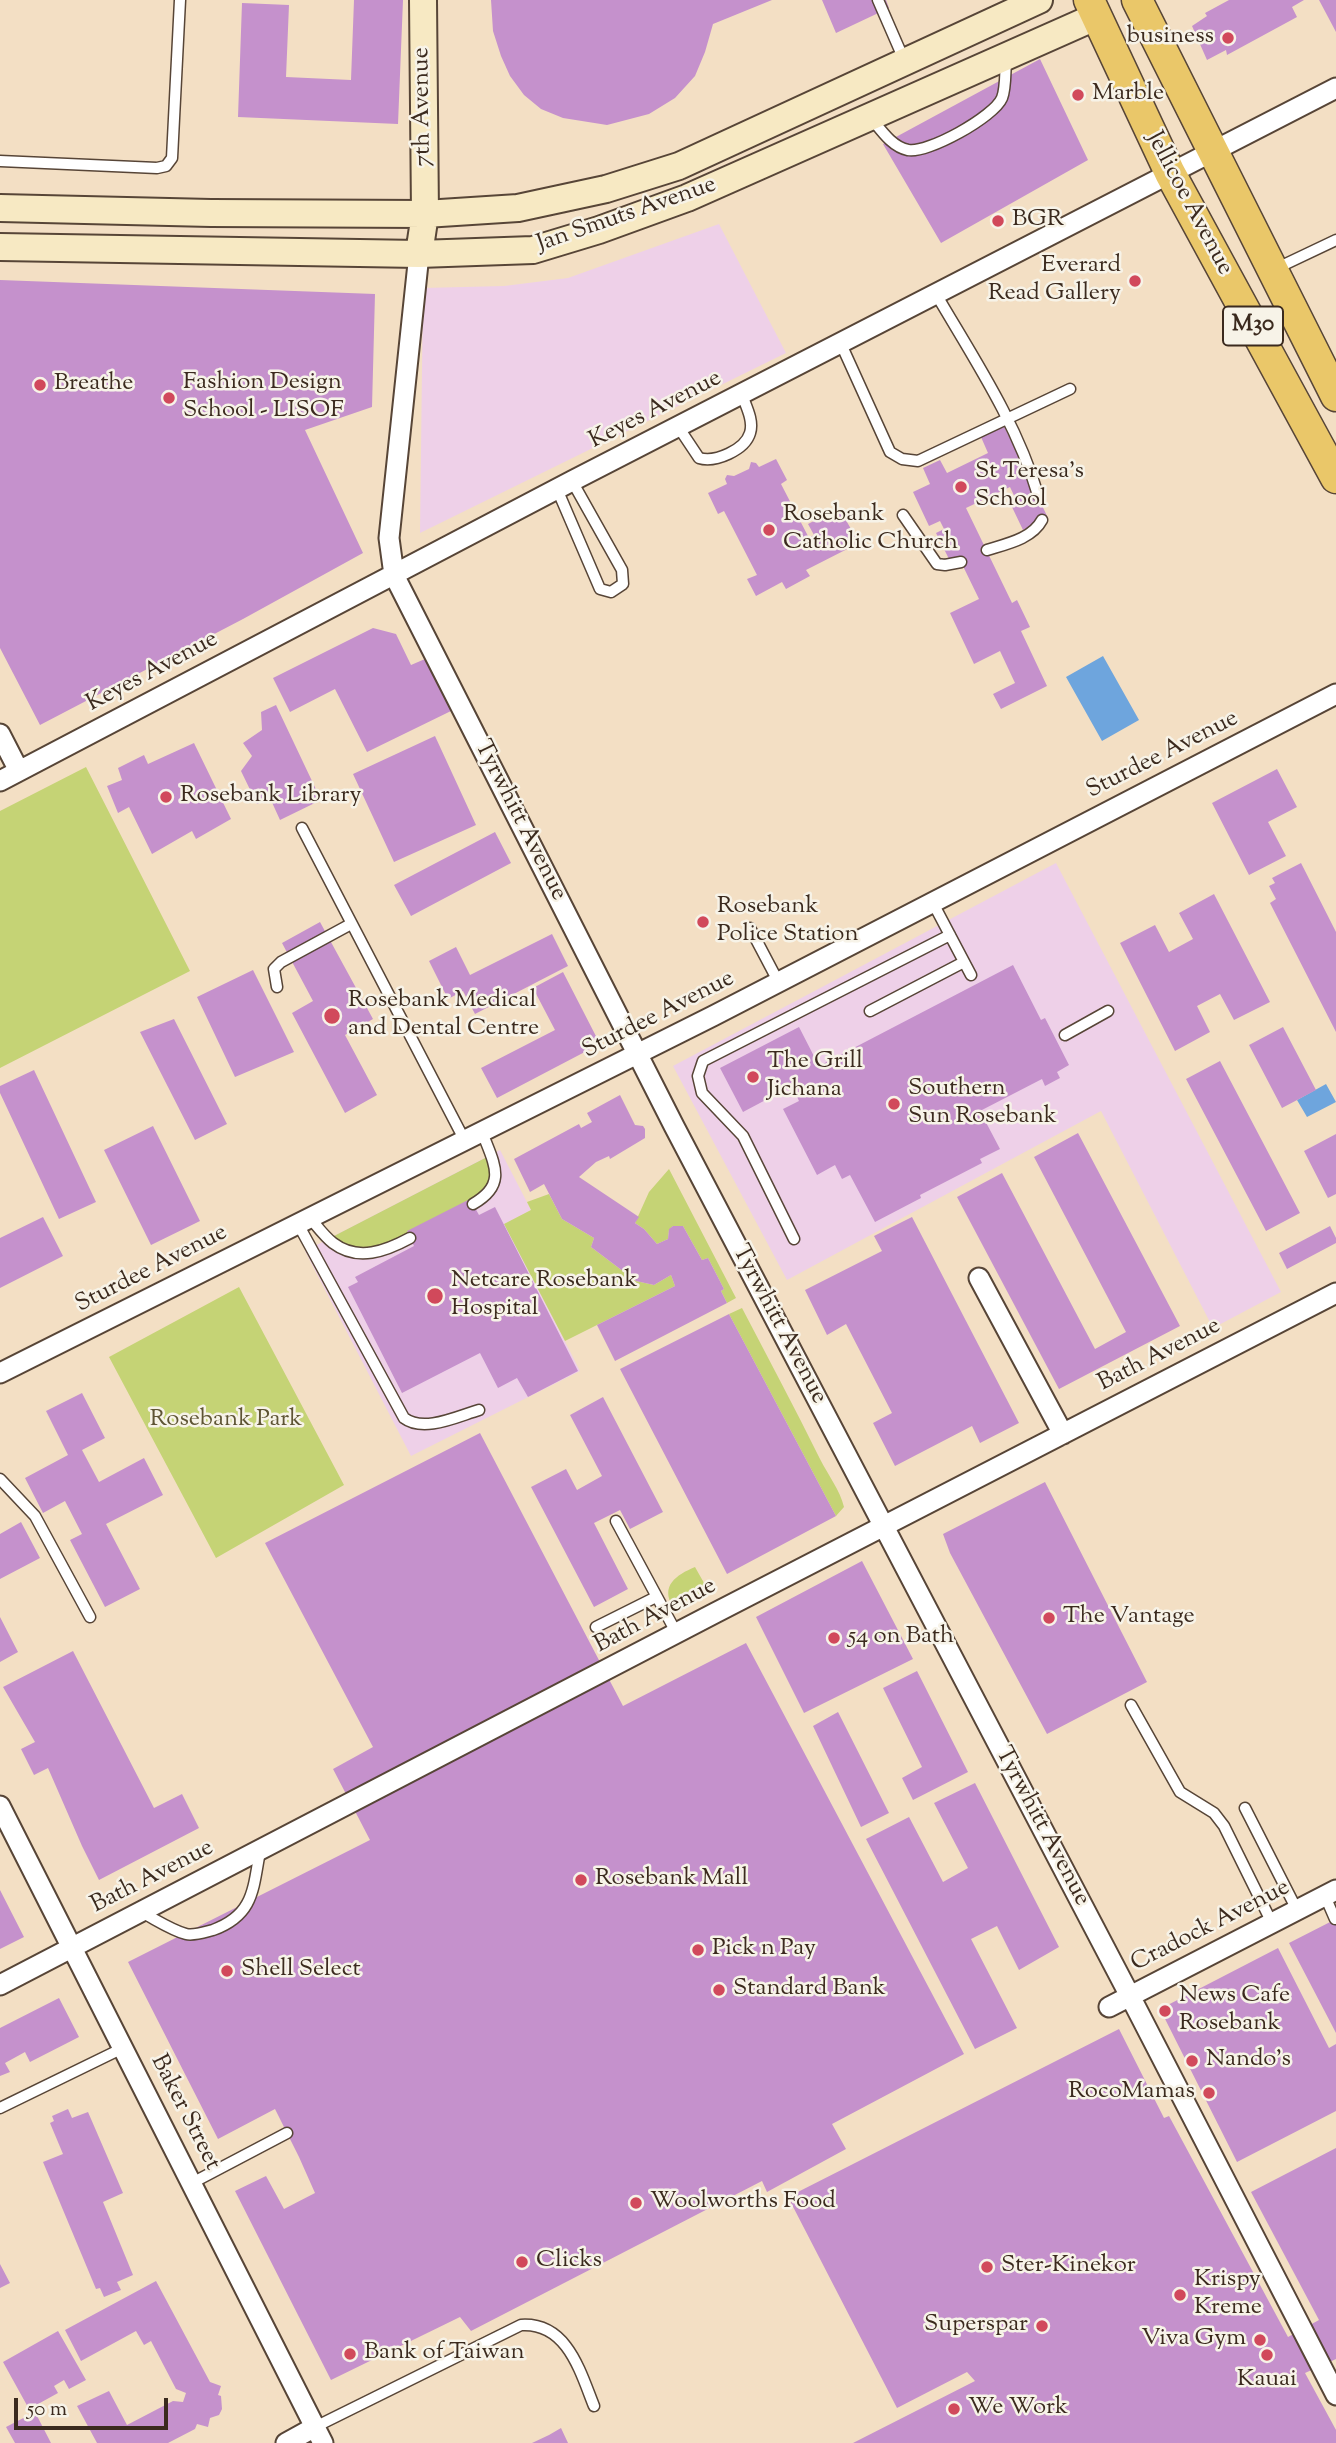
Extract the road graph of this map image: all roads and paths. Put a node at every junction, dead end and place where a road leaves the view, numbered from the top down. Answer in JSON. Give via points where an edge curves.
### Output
{"nodes":[{"id":1,"x":180,"y":0,"type":"edge"},
{"id":2,"x":423,"y":0,"type":"edge"},
{"id":3,"x":878,"y":0,"type":"edge"},
{"id":4,"x":1039,"y":0,"type":"edge"},
{"id":5,"x":1131,"y":0,"type":"edge"},
{"id":6,"x":1137,"y":0,"type":"edge"},
{"id":7,"x":1092,"y":8,"type":"edge"},
{"id":8,"x":1007,"y":56,"type":"junction"},
{"id":9,"x":905,"y":62,"type":"junction"},
{"id":10,"x":1336,"y":88,"type":"edge"},
{"id":11,"x":871,"y":117,"type":"junction"},
{"id":12,"x":1212,"y":152,"type":"junction"},
{"id":13,"x":0,"y":161,"type":"edge"},
{"id":14,"x":1170,"y":173,"type":"junction"},
{"id":15,"x":0,"y":208,"type":"edge"},
{"id":16,"x":425,"y":214,"type":"junction"},
{"id":17,"x":1336,"y":240,"type":"edge"},
{"id":18,"x":0,"y":247,"type":"edge"},
{"id":19,"x":419,"y":254,"type":"junction"},
{"id":20,"x":1272,"y":270,"type":"junction"},
{"id":21,"x":936,"y":294,"type":"junction"},
{"id":22,"x":841,"y":344,"type":"junction"},
{"id":23,"x":1070,"y":388,"type":"dead end"},
{"id":24,"x":742,"y":395,"type":"junction"},
{"id":25,"x":1336,"y":396,"type":"edge"},
{"id":26,"x":1009,"y":419,"type":"junction"},
{"id":27,"x":679,"y":428,"type":"junction"},
{"id":28,"x":1336,"y":478,"type":"edge"},
{"id":29,"x":564,"y":485,"type":"junction"},
{"id":30,"x":1038,"y":495,"type":"dead end"},
{"id":31,"x":903,"y":515,"type":"dead end"},
{"id":32,"x":1042,"y":520,"type":"dead end"},
{"id":33,"x":987,"y":550,"type":"dead end"},
{"id":34,"x":961,"y":562,"type":"dead end"},
{"id":35,"x":394,"y":575,"type":"junction"},
{"id":36,"x":1336,"y":694,"type":"edge"},
{"id":37,"x":0,"y":734,"type":"edge"},
{"id":38,"x":19,"y":771,"type":"junction"},
{"id":39,"x":0,"y":781,"type":"edge"},
{"id":40,"x":302,"y":828,"type":"dead end"},
{"id":41,"x":933,"y":903,"type":"junction"},
{"id":42,"x":352,"y":924,"type":"junction"},
{"id":43,"x":750,"y":928,"type":"dead end"},
{"id":44,"x":950,"y":935,"type":"junction"},
{"id":45,"x":964,"y":962,"type":"junction"},
{"id":46,"x":971,"y":975,"type":"dead end"},
{"id":47,"x":779,"y":983,"type":"junction"},
{"id":48,"x":277,"y":987,"type":"dead end"},
{"id":49,"x":870,"y":1011,"type":"dead end"},
{"id":50,"x":1108,"y":1011,"type":"dead end"},
{"id":51,"x":1065,"y":1035,"type":"dead end"},
{"id":52,"x":637,"y":1054,"type":"junction"},
{"id":53,"x":473,"y":1137,"type":"junction"},
{"id":54,"x":473,"y":1204,"type":"dead end"},
{"id":55,"x":304,"y":1221,"type":"junction"},
{"id":56,"x":410,"y":1238,"type":"dead end"},
{"id":57,"x":794,"y":1239,"type":"dead end"},
{"id":58,"x":979,"y":1278,"type":"dead end"},
{"id":59,"x":1336,"y":1293,"type":"edge"},
{"id":60,"x":0,"y":1373,"type":"edge"},
{"id":61,"x":479,"y":1410,"type":"dead end"},
{"id":62,"x":1063,"y":1434,"type":"junction"},
{"id":63,"x":0,"y":1479,"type":"edge"},
{"id":64,"x":616,"y":1521,"type":"dead end"},
{"id":65,"x":883,"y":1527,"type":"junction"},
{"id":66,"x":656,"y":1597,"type":"junction"},
{"id":67,"x":90,"y":1616,"type":"dead end"},
{"id":68,"x":596,"y":1627,"type":"dead end"},
{"id":69,"x":678,"y":1634,"type":"junction"},
{"id":70,"x":1131,"y":1705,"type":"dead end"},
{"id":71,"x":0,"y":1806,"type":"edge"},
{"id":72,"x":1245,"y":1808,"type":"dead end"},
{"id":73,"x":260,"y":1851,"type":"junction"},
{"id":74,"x":1330,"y":1893,"type":"edge"},
{"id":75,"x":1297,"y":1910,"type":"junction"},
{"id":76,"x":141,"y":1912,"type":"junction"},
{"id":77,"x":1335,"y":1919,"type":"edge"},
{"id":78,"x":1272,"y":1923,"type":"junction"},
{"id":79,"x":73,"y":1947,"type":"junction"},
{"id":80,"x":0,"y":1985,"type":"edge"},
{"id":81,"x":1130,"y":1996,"type":"junction"},
{"id":82,"x":1109,"y":2007,"type":"dead end"},
{"id":83,"x":123,"y":2048,"type":"junction"},
{"id":84,"x":0,"y":2108,"type":"edge"},
{"id":85,"x":287,"y":2133,"type":"dead end"},
{"id":86,"x":192,"y":2183,"type":"junction"},
{"id":87,"x":1336,"y":2395,"type":"edge"},
{"id":88,"x":594,"y":2406,"type":"dead end"},
{"id":89,"x":319,"y":2435,"type":"edge"},
{"id":90,"x":286,"y":2443,"type":"edge"}],
"edges":[{"from":1,"to":13,"type":"lane","via":[[172,158],[166,166]]},
{"from":2,"to":16,"type":"main road","name":"7th Avenue"},
{"from":3,"to":9,"type":"lane"},
{"from":4,"to":9,"type":"main road","name":"Jan Smuts Avenue"},
{"from":5,"to":7,"type":"main road","name":"Jan Smuts Avenue"},
{"from":6,"to":12,"type":"main road","name":"Jellicoe Avenue","number":"M30"},
{"from":7,"to":8,"type":"main road","name":"Jan Smuts Avenue"},
{"from":7,"to":14,"type":"main road","name":"Jellicoe Avenue","number":"M30"},
{"from":8,"to":11,"type":"main road","name":"Jan Smuts Avenue"},
{"from":8,"to":11,"type":"lane","via":[[1003,97],[995,109],[931,145],[911,151],[898,146]]},
{"from":9,"to":16,"type":"main road","name":"Jan Smuts Avenue","via":[[679,166],[619,185],[518,208]]},
{"from":10,"to":12,"type":"street","name":"Keyes Avenue"},
{"from":11,"to":19,"type":"main road","name":"Jan Smuts Avenue","via":[[687,198],[599,230],[533,250]]},
{"from":12,"to":14,"type":"street","name":"Keyes Avenue"},
{"from":12,"to":20,"type":"main road","name":"Jellicoe Avenue","number":"M30"},
{"from":14,"to":21,"type":"street","name":"Keyes Avenue"},
{"from":14,"to":28,"type":"main road","name":"Jellicoe Avenue","number":"M30"},
{"from":15,"to":16,"type":"main road","name":"Jan Smuts Avenue"},
{"from":16,"to":19,"type":"main road","name":"Tyrwhitt Avenue"},
{"from":17,"to":20,"type":"lane"},
{"from":18,"to":19,"type":"main road","name":"Jan Smuts Avenue"},
{"from":19,"to":35,"type":"street","name":"Tyrwhitt Avenue","via":[[388,538]]},
{"from":20,"to":25,"type":"main road","name":"Jellicoe Avenue","number":"M30"},
{"from":21,"to":22,"type":"street","name":"Keyes Avenue"},
{"from":21,"to":26,"type":"lane"},
{"from":22,"to":24,"type":"street","name":"Keyes Avenue"},
{"from":22,"to":26,"type":"lane","via":[[890,452],[902,459],[918,461]]},
{"from":23,"to":26,"type":"lane"},
{"from":24,"to":27,"type":"street","name":"Keyes Avenue"},
{"from":24,"to":27,"type":"lane","via":[[750,433],[732,451],[716,459],[699,458]]},
{"from":26,"to":30,"type":"lane"},
{"from":27,"to":29,"type":"street","name":"Keyes Avenue"},
{"from":29,"to":29,"type":"lane","via":[[600,589],[611,592],[622,584],[622,570]]},
{"from":29,"to":35,"type":"street","name":"Keyes Avenue"},
{"from":31,"to":34,"type":"lane","via":[[937,564]]},
{"from":32,"to":33,"type":"lane","via":[[1023,538]]},
{"from":35,"to":38,"type":"street","name":"Keyes Avenue"},
{"from":35,"to":52,"type":"street","name":"Tyrwhitt Avenue"},
{"from":36,"to":41,"type":"street","name":"Sturdee Avenue"},
{"from":37,"to":38,"type":"street"},
{"from":38,"to":39,"type":"street","name":"Keyes Avenue"},
{"from":40,"to":42,"type":"lane"},
{"from":41,"to":44,"type":"lane"},
{"from":41,"to":47,"type":"street","name":"Sturdee Avenue"},
{"from":42,"to":48,"type":"lane","via":[[281,962],[274,969]]},
{"from":42,"to":53,"type":"lane"},
{"from":43,"to":47,"type":"lane"},
{"from":44,"to":45,"type":"lane"},
{"from":44,"to":57,"type":"lane","via":[[703,1061],[698,1076],[702,1093],[743,1136]]},
{"from":45,"to":46,"type":"lane"},
{"from":45,"to":49,"type":"lane"},
{"from":47,"to":52,"type":"street","name":"Sturdee Avenue"},
{"from":50,"to":51,"type":"lane"},
{"from":52,"to":53,"type":"street","name":"Sturdee Avenue"},
{"from":52,"to":65,"type":"street","name":"Tyrwhitt Avenue"},
{"from":53,"to":54,"type":"lane","via":[[495,1168],[496,1180],[486,1197]]},
{"from":53,"to":55,"type":"street","name":"Sturdee Avenue"},
{"from":55,"to":56,"type":"lane","via":[[332,1242],[359,1254]]},
{"from":55,"to":60,"type":"street","name":"Sturdee Avenue"},
{"from":55,"to":61,"type":"lane","via":[[404,1418],[427,1424]]},
{"from":58,"to":62,"type":"street"},
{"from":59,"to":62,"type":"street","name":"Bath Avenue"},
{"from":62,"to":65,"type":"street","name":"Bath Avenue"},
{"from":63,"to":67,"type":"lane","via":[[35,1516]]},
{"from":64,"to":66,"type":"lane"},
{"from":65,"to":69,"type":"street","name":"Bath Avenue"},
{"from":65,"to":81,"type":"street","name":"Tyrwhitt Avenue"},
{"from":66,"to":68,"type":"lane"},
{"from":66,"to":69,"type":"lane"},
{"from":69,"to":73,"type":"street","name":"Bath Avenue"},
{"from":70,"to":78,"type":"lane","via":[[1180,1792],[1214,1813],[1224,1826]]},
{"from":71,"to":79,"type":"street","name":"Baker Street"},
{"from":72,"to":75,"type":"lane"},
{"from":73,"to":76,"type":"street","name":"Bath Avenue"},
{"from":73,"to":76,"type":"lane","via":[[251,1899],[244,1912],[222,1926],[186,1934]]},
{"from":74,"to":75,"type":"street","name":"Cradock Avenue"},
{"from":74,"to":77,"type":"lane"},
{"from":75,"to":78,"type":"street","name":"Cradock Avenue"},
{"from":76,"to":79,"type":"street","name":"Bath Avenue"},
{"from":78,"to":81,"type":"street","name":"Cradock Avenue"},
{"from":79,"to":80,"type":"street","name":"Bath Avenue"},
{"from":79,"to":83,"type":"street","name":"Baker Street"},
{"from":81,"to":82,"type":"street","name":"Cradock Avenue"},
{"from":81,"to":87,"type":"street","name":"Tyrwhitt Avenue"},
{"from":83,"to":84,"type":"lane"},
{"from":83,"to":86,"type":"street","name":"Baker Street"},
{"from":85,"to":86,"type":"lane"},
{"from":86,"to":89,"type":"street","name":"Baker Street"},
{"from":88,"to":89,"type":"lane","via":[[565,2344],[546,2328],[521,2325]]},
{"from":89,"to":90,"type":"street"}]}
